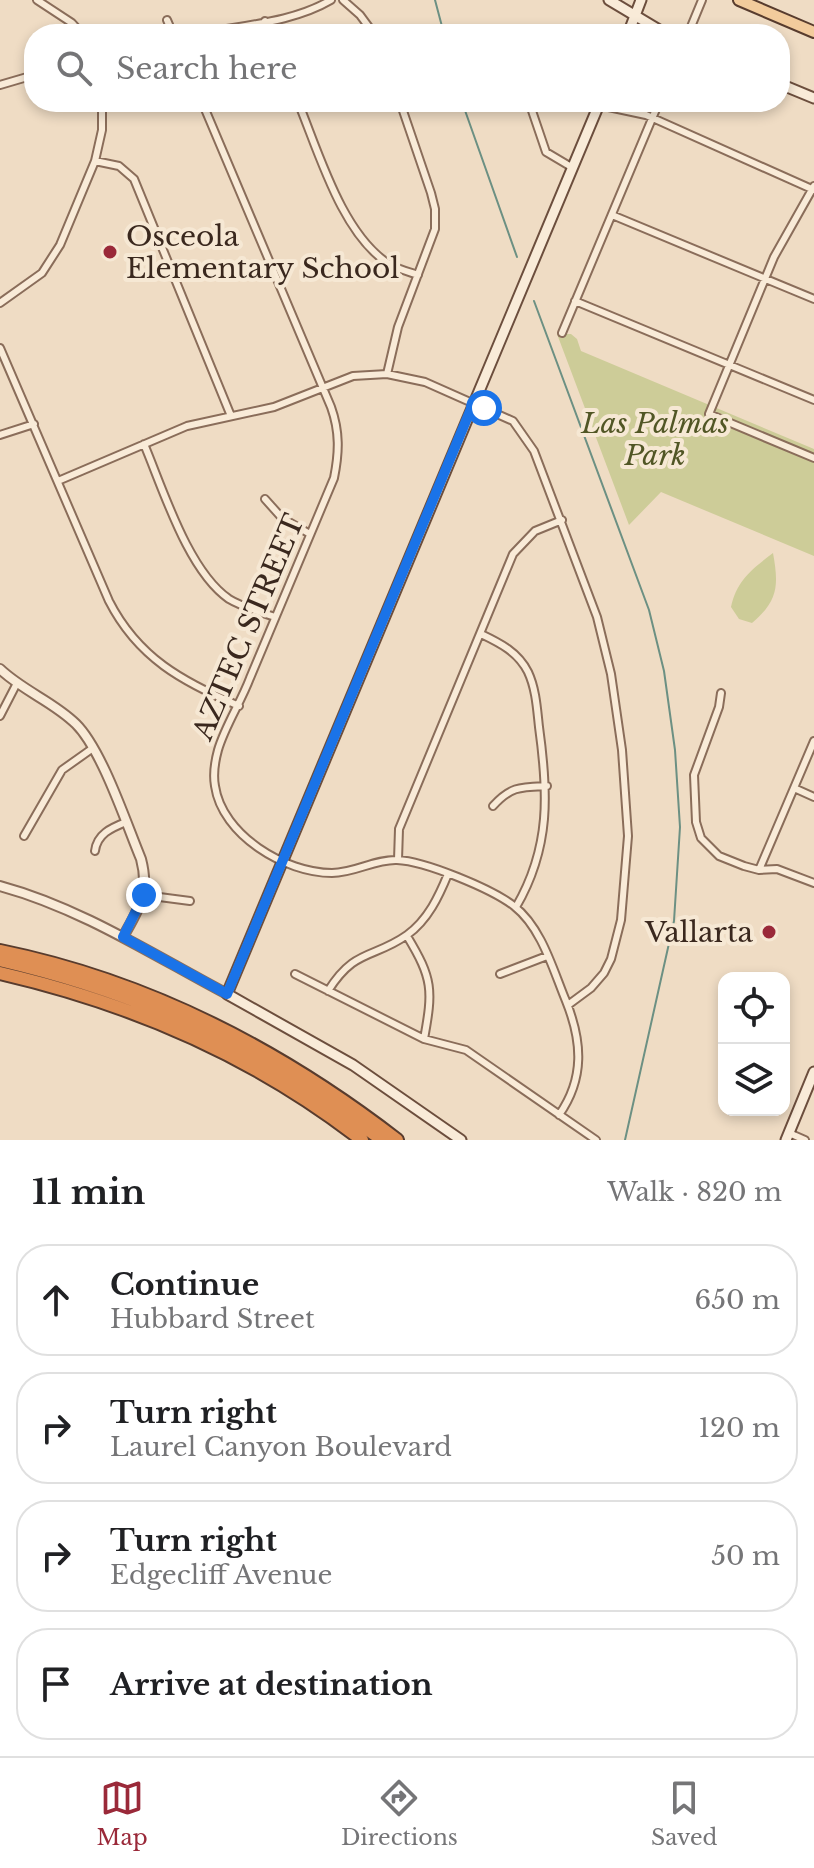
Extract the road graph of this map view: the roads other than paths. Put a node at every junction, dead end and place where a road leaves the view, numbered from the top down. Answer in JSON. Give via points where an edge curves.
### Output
{"nodes":[{"id":1,"x":37,"y":0,"type":"edge"},
{"id":2,"x":331,"y":0,"type":"edge"},
{"id":3,"x":343,"y":0,"type":"edge"},
{"id":4,"x":609,"y":0,"type":"edge"},
{"id":5,"x":641,"y":0,"type":"edge"},
{"id":6,"x":702,"y":0,"type":"edge"},
{"id":7,"x":739,"y":0,"type":"edge"},
{"id":8,"x":635,"y":16,"type":"junction"},
{"id":9,"x":167,"y":20,"type":"dead end"},
{"id":10,"x":265,"y":21,"type":"junction"},
{"id":11,"x":73,"y":24,"type":"edge"},
{"id":12,"x":169,"y":24,"type":"edge"},
{"id":13,"x":250,"y":24,"type":"edge"},
{"id":14,"x":266,"y":24,"type":"edge"},
{"id":15,"x":367,"y":24,"type":"edge"},
{"id":16,"x":632,"y":24,"type":"edge"},
{"id":17,"x":649,"y":24,"type":"edge"},
{"id":18,"x":692,"y":24,"type":"edge"},
{"id":19,"x":814,"y":32,"type":"edge"},
{"id":20,"x":24,"y":78,"type":"edge"},
{"id":21,"x":0,"y":85,"type":"edge"},
{"id":22,"x":790,"y":88,"type":"edge"},
{"id":23,"x":814,"y":98,"type":"edge"},
{"id":24,"x":102,"y":112,"type":"edge"},
{"id":25,"x":206,"y":112,"type":"edge"},
{"id":26,"x":302,"y":112,"type":"edge"},
{"id":27,"x":403,"y":112,"type":"edge"},
{"id":28,"x":532,"y":112,"type":"edge"},
{"id":29,"x":595,"y":112,"type":"edge"},
{"id":30,"x":628,"y":112,"type":"edge"},
{"id":31,"x":654,"y":112,"type":"edge"},
{"id":32,"x":651,"y":119,"type":"junction"},
{"id":33,"x":95,"y":161,"type":"junction"},
{"id":34,"x":573,"y":168,"type":"junction"},
{"id":35,"x":814,"y":189,"type":"edge"},
{"id":36,"x":612,"y":215,"type":"junction"},
{"id":37,"x":418,"y":275,"type":"junction"},
{"id":38,"x":765,"y":280,"type":"junction"},
{"id":39,"x":814,"y":299,"type":"edge"},
{"id":40,"x":575,"y":301,"type":"junction"},
{"id":41,"x":0,"y":303,"type":"edge"},
{"id":42,"x":562,"y":333,"type":"dead end"},
{"id":43,"x":0,"y":348,"type":"edge"},
{"id":44,"x":729,"y":364,"type":"junction"},
{"id":45,"x":387,"y":374,"type":"junction"},
{"id":46,"x":322,"y":386,"type":"junction"},
{"id":47,"x":814,"y":400,"type":"edge"},
{"id":48,"x":473,"y":404,"type":"junction"},
{"id":49,"x":231,"y":416,"type":"junction"},
{"id":50,"x":34,"y":424,"type":"junction"},
{"id":51,"x":0,"y":435,"type":"edge"},
{"id":52,"x":144,"y":444,"type":"junction"},
{"id":53,"x":814,"y":458,"type":"edge"},
{"id":54,"x":58,"y":481,"type":"junction"},
{"id":55,"x":265,"y":499,"type":"dead end"},
{"id":56,"x":562,"y":520,"type":"junction"},
{"id":57,"x":310,"y":534,"type":"junction"},
{"id":58,"x":275,"y":617,"type":"junction"},
{"id":59,"x":481,"y":634,"type":"junction"},
{"id":60,"x":0,"y":669,"type":"edge"},
{"id":61,"x":17,"y":683,"type":"junction"},
{"id":62,"x":721,"y":693,"type":"dead end"},
{"id":63,"x":239,"y":706,"type":"junction"},
{"id":64,"x":0,"y":716,"type":"edge"},
{"id":65,"x":814,"y":741,"type":"edge"},
{"id":66,"x":93,"y":748,"type":"junction"},
{"id":67,"x":547,"y":786,"type":"junction"},
{"id":68,"x":794,"y":788,"type":"junction"},
{"id":69,"x":814,"y":797,"type":"edge"},
{"id":70,"x":493,"y":806,"type":"dead end"},
{"id":71,"x":126,"y":822,"type":"junction"},
{"id":72,"x":24,"y":836,"type":"dead end"},
{"id":73,"x":95,"y":851,"type":"dead end"},
{"id":74,"x":282,"y":860,"type":"junction"},
{"id":75,"x":398,"y":860,"type":"junction"},
{"id":76,"x":759,"y":870,"type":"junction"},
{"id":77,"x":448,"y":874,"type":"junction"},
{"id":78,"x":814,"y":883,"type":"edge"},
{"id":79,"x":0,"y":886,"type":"edge"},
{"id":80,"x":144,"y":895,"type":"junction"},
{"id":81,"x":190,"y":901,"type":"dead end"},
{"id":82,"x":516,"y":907,"type":"junction"},
{"id":83,"x":407,"y":936,"type":"junction"},
{"id":84,"x":123,"y":937,"type":"junction"},
{"id":85,"x":0,"y":951,"type":"edge"},
{"id":86,"x":547,"y":956,"type":"junction"},
{"id":87,"x":0,"y":963,"type":"edge"},
{"id":88,"x":0,"y":973,"type":"edge"},
{"id":89,"x":295,"y":974,"type":"dead end"},
{"id":90,"x":500,"y":974,"type":"dead end"},
{"id":91,"x":328,"y":991,"type":"junction"},
{"id":92,"x":227,"y":994,"type":"junction"},
{"id":93,"x":568,"y":1005,"type":"junction"},
{"id":94,"x":424,"y":1039,"type":"junction"},
{"id":95,"x":814,"y":1072,"type":"edge"},
{"id":96,"x":559,"y":1115,"type":"junction"},
{"id":97,"x":788,"y":1137,"type":"edge"},
{"id":98,"x":362,"y":1140,"type":"edge"},
{"id":99,"x":371,"y":1140,"type":"edge"},
{"id":100,"x":382,"y":1140,"type":"edge"},
{"id":101,"x":397,"y":1140,"type":"edge"},
{"id":102,"x":461,"y":1140,"type":"edge"},
{"id":103,"x":596,"y":1140,"type":"edge"},
{"id":104,"x":805,"y":1140,"type":"edge"}],
"edges":[{"from":1,"to":11,"type":"street"},
{"from":2,"to":10,"type":"street"},
{"from":3,"to":15,"type":"street"},
{"from":4,"to":8,"type":"main road"},
{"from":5,"to":8,"type":"main road"},
{"from":6,"to":18,"type":"street"},
{"from":7,"to":19,"type":"main road"},
{"from":8,"to":16,"type":"main road"},
{"from":8,"to":17,"type":"main road"},
{"from":9,"to":12,"type":"street"},
{"from":10,"to":13,"type":"street"},
{"from":10,"to":14,"type":"street"},
{"from":20,"to":21,"type":"street"},
{"from":22,"to":23,"type":"main road"},
{"from":24,"to":33,"type":"street"},
{"from":25,"to":46,"type":"street","name":"AZTEC STREET"},
{"from":26,"to":37,"type":"street","via":[[349,223],[390,265]]},
{"from":27,"to":37,"type":"street","via":[[435,209],[432,243]]},
{"from":28,"to":34,"type":"street","via":[[545,151]]},
{"from":29,"to":34,"type":"main road"},
{"from":30,"to":32,"type":"street"},
{"from":31,"to":32,"type":"street"},
{"from":32,"to":35,"type":"street"},
{"from":32,"to":36,"type":"street"},
{"from":33,"to":41,"type":"street","via":[[53,260]]},
{"from":33,"to":49,"type":"street","via":[[119,166],[134,179]]},
{"from":34,"to":48,"type":"main road"},
{"from":35,"to":38,"type":"street"},
{"from":36,"to":38,"type":"street"},
{"from":36,"to":40,"type":"street"},
{"from":37,"to":45,"type":"street","via":[[392,344]]},
{"from":38,"to":39,"type":"street"},
{"from":38,"to":44,"type":"street"},
{"from":40,"to":42,"type":"street"},
{"from":40,"to":44,"type":"street"},
{"from":43,"to":50,"type":"street"},
{"from":44,"to":47,"type":"street"},
{"from":44,"to":53,"type":"street","via":[[709,414]]},
{"from":45,"to":46,"type":"street","via":[[353,376]]},
{"from":45,"to":48,"type":"street","via":[[425,382]]},
{"from":46,"to":49,"type":"street","via":[[274,407]]},
{"from":46,"to":57,"type":"street","name":"AZTEC STREET","via":[[337,425],[338,458]]},
{"from":48,"to":56,"type":"street","via":[[519,427]]},
{"from":48,"to":74,"type":"main road"},
{"from":49,"to":52,"type":"street"},
{"from":50,"to":51,"type":"street"},
{"from":50,"to":54,"type":"street"},
{"from":52,"to":54,"type":"street"},
{"from":52,"to":58,"type":"street","via":[[207,578],[230,599]]},
{"from":54,"to":63,"type":"street","via":[[126,630],[149,655],[189,684]]},
{"from":55,"to":57,"type":"street","via":[[282,518]]},
{"from":56,"to":59,"type":"street","via":[[535,531],[513,554]]},
{"from":56,"to":93,"type":"street","via":[[611,674],[628,836],[621,920],[611,959],[591,988]]},
{"from":57,"to":58,"type":"street","name":"AZTEC STREET"},
{"from":58,"to":63,"type":"street","name":"AZTEC STREET"},
{"from":59,"to":67,"type":"street","via":[[515,654],[528,671]]},
{"from":59,"to":75,"type":"street","via":[[399,829]]},
{"from":60,"to":61,"type":"street"},
{"from":61,"to":64,"type":"street"},
{"from":61,"to":66,"type":"street","via":[[63,712]]},
{"from":62,"to":76,"type":"street","via":[[696,764],[696,822],[701,838],[719,856]]},
{"from":63,"to":74,"type":"street","name":"AZTEC STREET","via":[[218,749],[214,784],[219,803],[237,831]]},
{"from":65,"to":68,"type":"street"},
{"from":66,"to":71,"type":"street"},
{"from":66,"to":72,"type":"street","via":[[62,770]]},
{"from":67,"to":70,"type":"street","via":[[522,786],[506,792]]},
{"from":67,"to":82,"type":"street","via":[[544,828]]},
{"from":68,"to":69,"type":"street"},
{"from":68,"to":76,"type":"street"},
{"from":71,"to":73,"type":"street","via":[[99,838]]},
{"from":71,"to":80,"type":"street","via":[[141,859]]},
{"from":74,"to":75,"type":"street","name":"AZTEC STREET","via":[[334,873]]},
{"from":74,"to":92,"type":"main road"},
{"from":75,"to":77,"type":"street"},
{"from":76,"to":78,"type":"street","via":[[777,869]]},
{"from":77,"to":82,"type":"street"},
{"from":77,"to":83,"type":"street","via":[[424,920]]},
{"from":79,"to":84,"type":"street","via":[[58,905]]},
{"from":80,"to":81,"type":"street"},
{"from":80,"to":84,"type":"street"},
{"from":82,"to":86,"type":"street"},
{"from":83,"to":91,"type":"street","via":[[355,959]]},
{"from":83,"to":94,"type":"street","via":[[430,984]]},
{"from":84,"to":92,"type":"street"},
{"from":85,"to":101,"type":"highway","via":[[103,978],[195,1015],[282,1059]]},
{"from":86,"to":90,"type":"street"},
{"from":86,"to":93,"type":"street"},
{"from":87,"to":99,"type":"highway","via":[[108,995],[208,1037],[298,1087]]},
{"from":87,"to":100,"type":"highway","via":[[102,987],[209,1030],[325,1098]]},
{"from":88,"to":98,"type":"highway","via":[[92,997],[195,1038],[289,1089]]},
{"from":89,"to":91,"type":"street"},
{"from":91,"to":94,"type":"street"},
{"from":92,"to":102,"type":"main road","via":[[353,1065]]},
{"from":93,"to":96,"type":"street","via":[[580,1061]]},
{"from":94,"to":96,"type":"street","via":[[466,1050]]},
{"from":95,"to":97,"type":"main road"},
{"from":96,"to":103,"type":"street"},
{"from":97,"to":104,"type":"street"}]}
